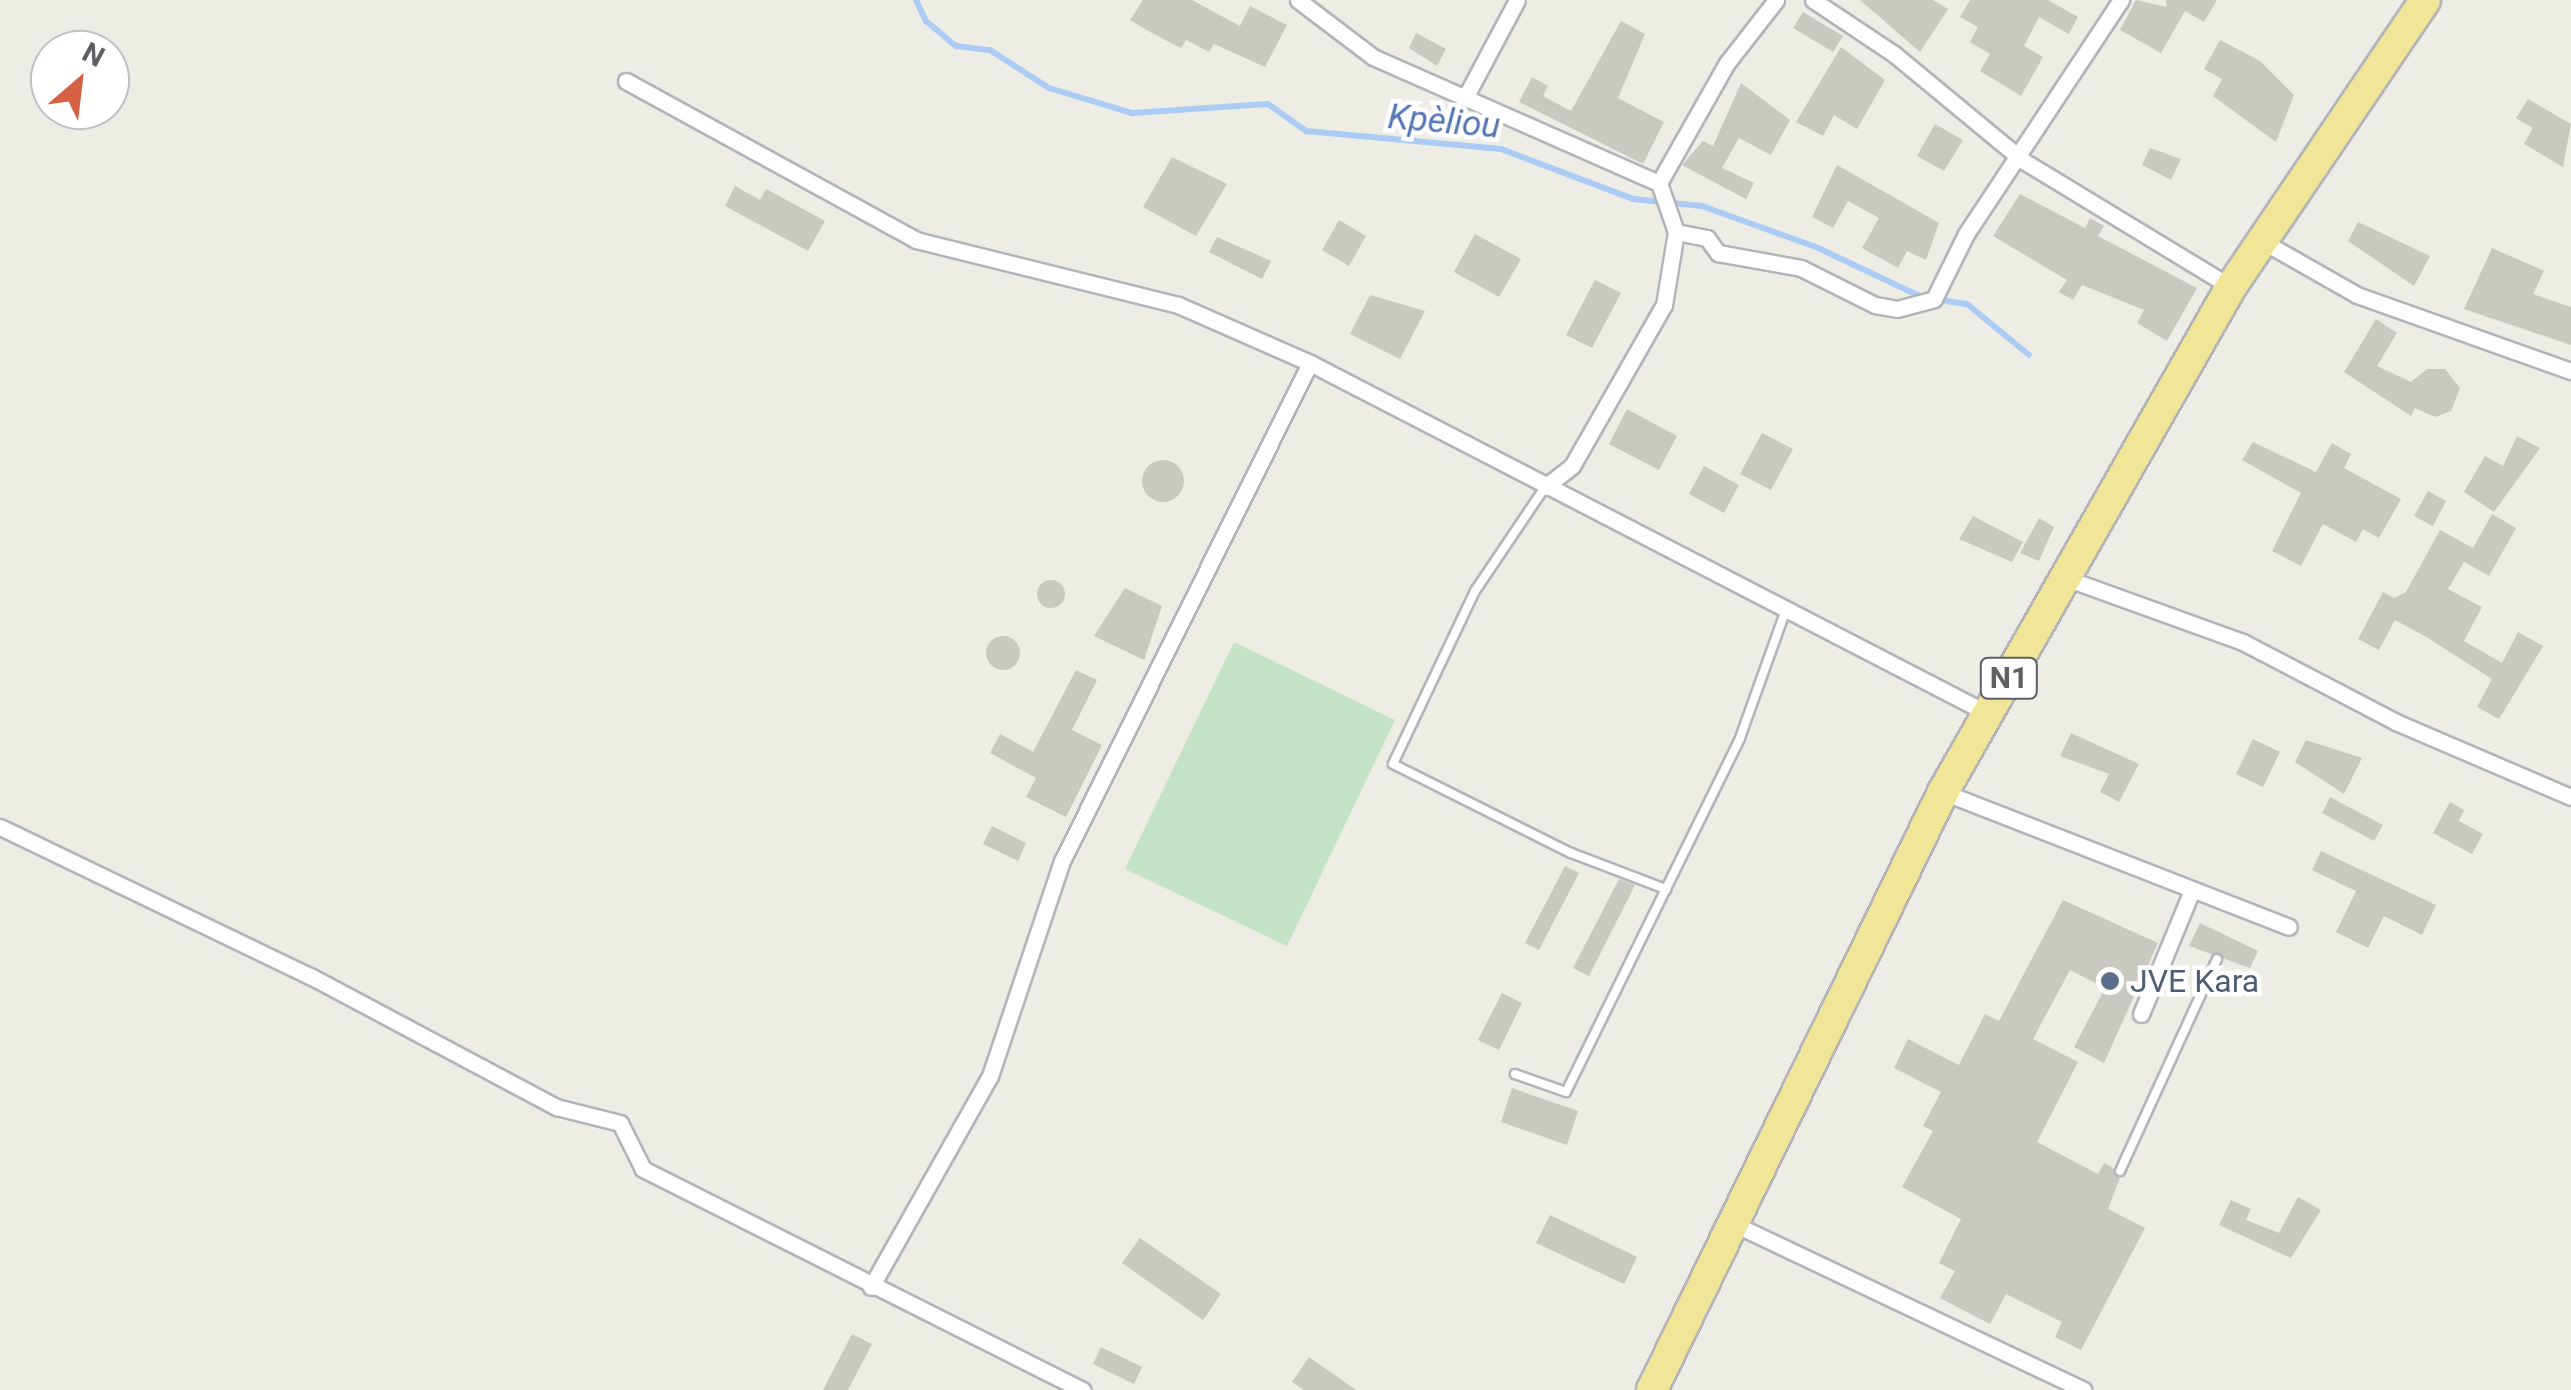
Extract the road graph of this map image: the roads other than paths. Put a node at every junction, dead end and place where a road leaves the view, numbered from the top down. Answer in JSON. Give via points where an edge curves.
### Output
{"nodes":[{"id":1,"x":1298,"y":0,"type":"edge"},
{"id":2,"x":1517,"y":0,"type":"edge"},
{"id":3,"x":1776,"y":0,"type":"edge"},
{"id":4,"x":1813,"y":0,"type":"edge"},
{"id":5,"x":2122,"y":0,"type":"edge"},
{"id":6,"x":2426,"y":0,"type":"edge"},
{"id":7,"x":626,"y":80,"type":"dead end"},
{"id":8,"x":1467,"y":94,"type":"junction"},
{"id":9,"x":2022,"y":160,"type":"junction"},
{"id":10,"x":1661,"y":187,"type":"junction"},
{"id":11,"x":1673,"y":225,"type":"junction"},
{"id":12,"x":2262,"y":242,"type":"junction"},
{"id":13,"x":2231,"y":287,"type":"junction"},
{"id":14,"x":1310,"y":364,"type":"junction"},
{"id":15,"x":2571,"y":371,"type":"edge"},
{"id":16,"x":1546,"y":487,"type":"junction"},
{"id":17,"x":2063,"y":577,"type":"junction"},
{"id":18,"x":1785,"y":612,"type":"junction"},
{"id":19,"x":1989,"y":714,"type":"junction"},
{"id":20,"x":1943,"y":792,"type":"junction"},
{"id":21,"x":2571,"y":797,"type":"edge"},
{"id":22,"x":0,"y":827,"type":"edge"},
{"id":23,"x":1666,"y":889,"type":"junction"},
{"id":24,"x":2192,"y":890,"type":"junction"},
{"id":25,"x":2289,"y":928,"type":"dead end"},
{"id":26,"x":2216,"y":959,"type":"dead end"},
{"id":27,"x":2141,"y":1014,"type":"dead end"},
{"id":28,"x":1516,"y":1074,"type":"dead end"},
{"id":29,"x":2120,"y":1171,"type":"dead end"},
{"id":30,"x":1732,"y":1224,"type":"junction"},
{"id":31,"x":871,"y":1286,"type":"junction"},
{"id":32,"x":1082,"y":1390,"type":"edge"},
{"id":33,"x":1652,"y":1390,"type":"edge"},
{"id":34,"x":2084,"y":1390,"type":"edge"}],
"edges":[{"from":1,"to":8,"type":"street","via":[[1373,56]]},
{"from":2,"to":8,"type":"street"},
{"from":3,"to":10,"type":"street","via":[[1726,62]]},
{"from":4,"to":9,"type":"street","via":[[1894,54]]},
{"from":5,"to":9,"type":"street"},
{"from":6,"to":12,"type":"highway","number":"N1"},
{"from":7,"to":14,"type":"street","via":[[916,240],[1178,305]]},
{"from":8,"to":10,"type":"street"},
{"from":9,"to":11,"type":"street","via":[[1966,234],[1934,298],[1897,310],[1801,268],[1718,253],[1706,238]]},
{"from":9,"to":13,"type":"street"},
{"from":10,"to":11,"type":"street"},
{"from":11,"to":16,"type":"street","via":[[1664,305],[1572,466]]},
{"from":12,"to":13,"type":"highway","number":"N1"},
{"from":12,"to":15,"type":"street","via":[[2357,295]]},
{"from":13,"to":17,"type":"highway","number":"N1"},
{"from":14,"to":16,"type":"street"},
{"from":14,"to":31,"type":"street","via":[[1062,861],[990,1076]]},
{"from":16,"to":18,"type":"street"},
{"from":16,"to":23,"type":"lane","via":[[1474,590],[1392,764],[1571,853]]},
{"from":17,"to":19,"type":"highway","number":"N1"},
{"from":17,"to":21,"type":"street","via":[[2243,642],[2396,722]]},
{"from":18,"to":19,"type":"street"},
{"from":18,"to":23,"type":"lane","via":[[1740,738]]},
{"from":19,"to":20,"type":"highway","number":"N1"},
{"from":20,"to":24,"type":"street"},
{"from":20,"to":30,"type":"highway","number":"N1"},
{"from":22,"to":31,"type":"street","via":[[310,976],[556,1108],[620,1124],[644,1168],[765,1224]]},
{"from":23,"to":28,"type":"lane","via":[[1566,1092]]},
{"from":24,"to":25,"type":"street"},
{"from":24,"to":27,"type":"street"},
{"from":26,"to":29,"type":"lane","via":[[2190,1009],[2190,1030]]},
{"from":30,"to":33,"type":"highway","number":"N1"},
{"from":30,"to":34,"type":"street"},
{"from":31,"to":32,"type":"street"}]}
